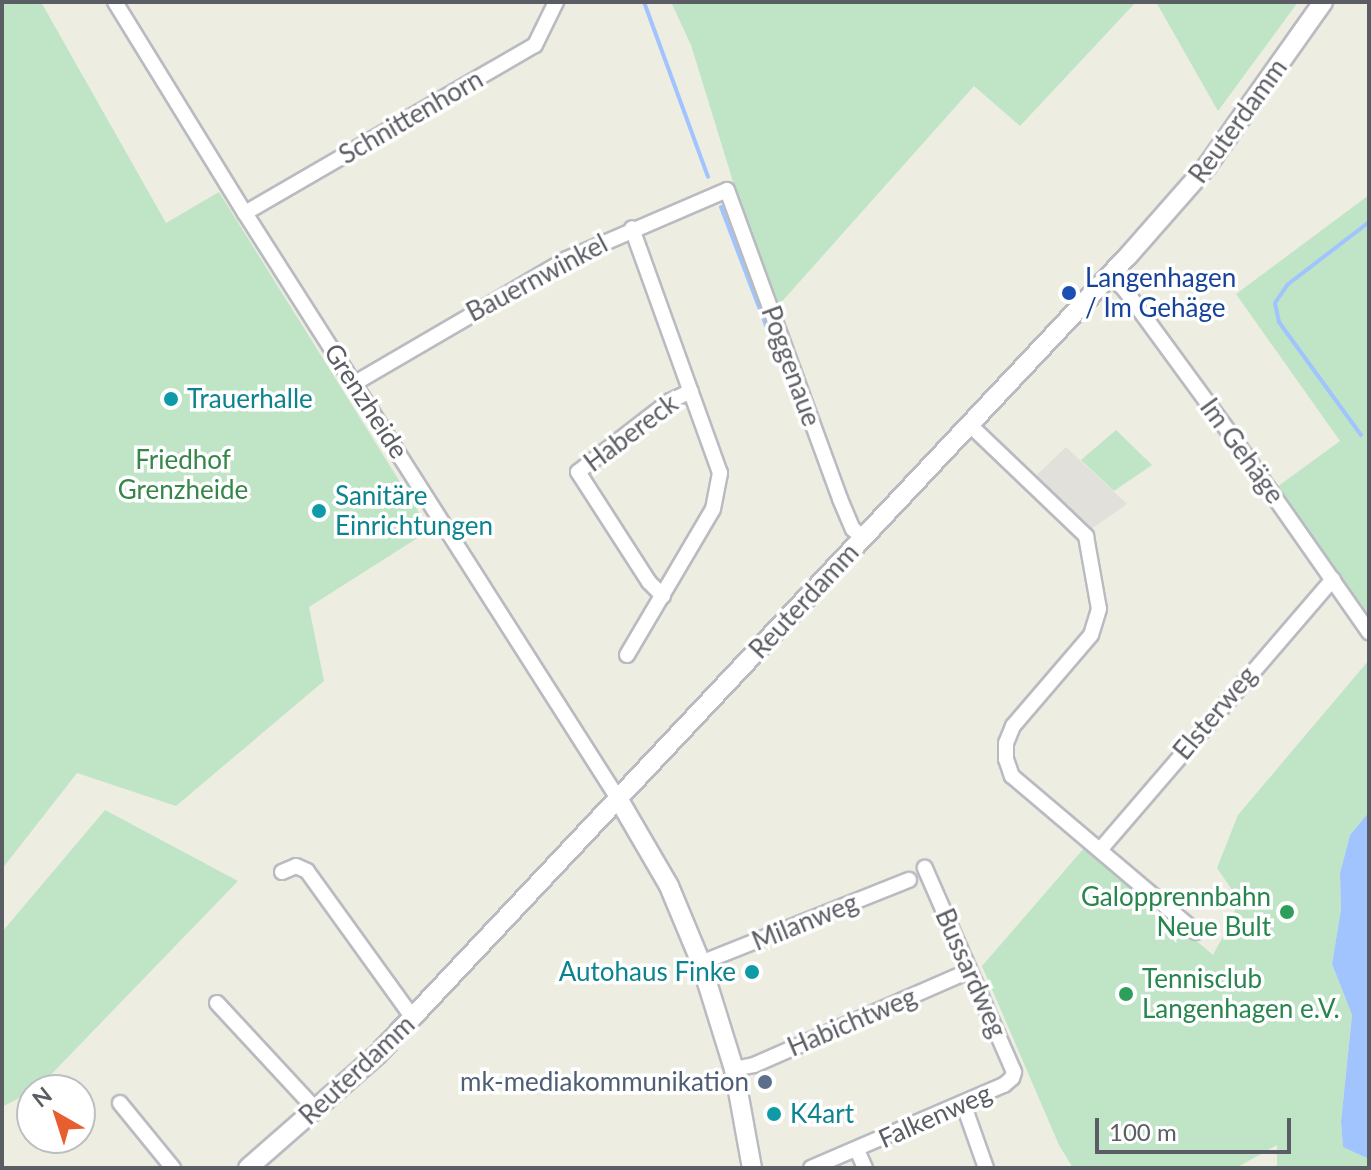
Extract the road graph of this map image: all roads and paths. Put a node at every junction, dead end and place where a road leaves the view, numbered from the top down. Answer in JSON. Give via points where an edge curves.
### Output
{"nodes":[{"id":1,"x":115,"y":2,"type":"edge"},
{"id":2,"x":556,"y":2,"type":"edge"},
{"id":3,"x":1323,"y":2,"type":"edge"},
{"id":4,"x":727,"y":190,"type":"joint"},
{"id":5,"x":245,"y":213,"type":"junction"},
{"id":6,"x":632,"y":228,"type":"junction"},
{"id":7,"x":1110,"y":275,"type":"junction"},
{"id":8,"x":355,"y":383,"type":"junction"},
{"id":9,"x":691,"y":391,"type":"junction"},
{"id":10,"x":970,"y":425,"type":"junction"},
{"id":11,"x":863,"y":538,"type":"junction"},
{"id":12,"x":1333,"y":579,"type":"junction"},
{"id":13,"x":663,"y":596,"type":"junction"},
{"id":14,"x":1369,"y":632,"type":"edge"},
{"id":15,"x":627,"y":655,"type":"dead end"},
{"id":16,"x":619,"y":800,"type":"junction"},
{"id":17,"x":1100,"y":850,"type":"junction"},
{"id":18,"x":925,"y":868,"type":"dead end"},
{"id":19,"x":282,"y":872,"type":"dead end"},
{"id":20,"x":909,"y":880,"type":"dead end"},
{"id":21,"x":1196,"y":932,"type":"dead end"},
{"id":22,"x":701,"y":963,"type":"junction"},
{"id":23,"x":969,"y":971,"type":"junction"},
{"id":24,"x":217,"y":1003,"type":"dead end"},
{"id":25,"x":413,"y":1018,"type":"junction"},
{"id":26,"x":734,"y":1069,"type":"junction"},
{"id":27,"x":1012,"y":1078,"type":"joint"},
{"id":28,"x":120,"y":1103,"type":"dead end"},
{"id":29,"x":963,"y":1103,"type":"junction"},
{"id":30,"x":317,"y":1111,"type":"junction"},
{"id":31,"x":857,"y":1150,"type":"junction"},
{"id":32,"x":173,"y":1168,"type":"edge"},
{"id":33,"x":248,"y":1168,"type":"edge"},
{"id":34,"x":752,"y":1168,"type":"edge"},
{"id":35,"x":811,"y":1168,"type":"edge"},
{"id":36,"x":865,"y":1168,"type":"edge"},
{"id":37,"x":986,"y":1168,"type":"edge"}],
"edges":[{"from":1,"to":5,"type":"street","name":"Grenzheide"},
{"from":2,"to":5,"type":"street","name":"Schnittenhorn","via":[[535,45]]},
{"from":3,"to":7,"type":"street","name":"Reuterdamm","via":[[1207,166]]},
{"from":4,"to":6,"type":"street","name":"Bauernwinkel"},
{"from":4,"to":11,"type":"street","name":"Poggenaue","via":[[840,499],[853,529]]},
{"from":5,"to":8,"type":"street","name":"Grenzheide"},
{"from":6,"to":8,"type":"street","name":"Bauernwinkel","via":[[502,294]]},
{"from":6,"to":9,"type":"street","name":"Habereck"},
{"from":7,"to":10,"type":"street","name":"Reuterdamm"},
{"from":7,"to":12,"type":"street","name":"Im Gehäge"},
{"from":8,"to":16,"type":"street","name":"Grenzheide"},
{"from":9,"to":13,"type":"street","name":"Habereck","via":[[720,473],[718,493]]},
{"from":9,"to":13,"type":"street","name":"Habereck","via":[[670,401],[578,472]]},
{"from":10,"to":11,"type":"street","name":"Reuterdamm"},
{"from":10,"to":17,"type":"street","via":[[1082,531],[1091,549],[1097,622],[1013,726],[1006,759],[1015,780]]},
{"from":11,"to":16,"type":"street","name":"Reuterdamm"},
{"from":12,"to":14,"type":"street","name":"Im Gehäge"},
{"from":12,"to":17,"type":"street","name":"Elsterweg"},
{"from":13,"to":15,"type":"street","name":"Habereck"},
{"from":16,"to":22,"type":"street","via":[[669,886]]},
{"from":16,"to":25,"type":"street","name":"Reuterdamm"},
{"from":17,"to":21,"type":"street"},
{"from":18,"to":23,"type":"street","name":"Bussardweg"},
{"from":19,"to":25,"type":"street","via":[[296,866],[307,871]]},
{"from":20,"to":22,"type":"street","name":"Milanweg"},
{"from":22,"to":26,"type":"street"},
{"from":23,"to":26,"type":"street","name":"Habichtweg","via":[[754,1065]]},
{"from":23,"to":27,"type":"street","name":"Bussardweg","via":[[1014,1072]]},
{"from":24,"to":30,"type":"street"},
{"from":25,"to":30,"type":"street","name":"Reuterdamm"},
{"from":26,"to":34,"type":"street"},
{"from":27,"to":29,"type":"street","name":"Falkenweg"},
{"from":28,"to":32,"type":"street"},
{"from":29,"to":31,"type":"street","name":"Falkenweg"},
{"from":29,"to":37,"type":"street"},
{"from":30,"to":33,"type":"street","name":"Reuterdamm"},
{"from":31,"to":35,"type":"street","name":"Falkenweg"},
{"from":31,"to":36,"type":"street"}]}
